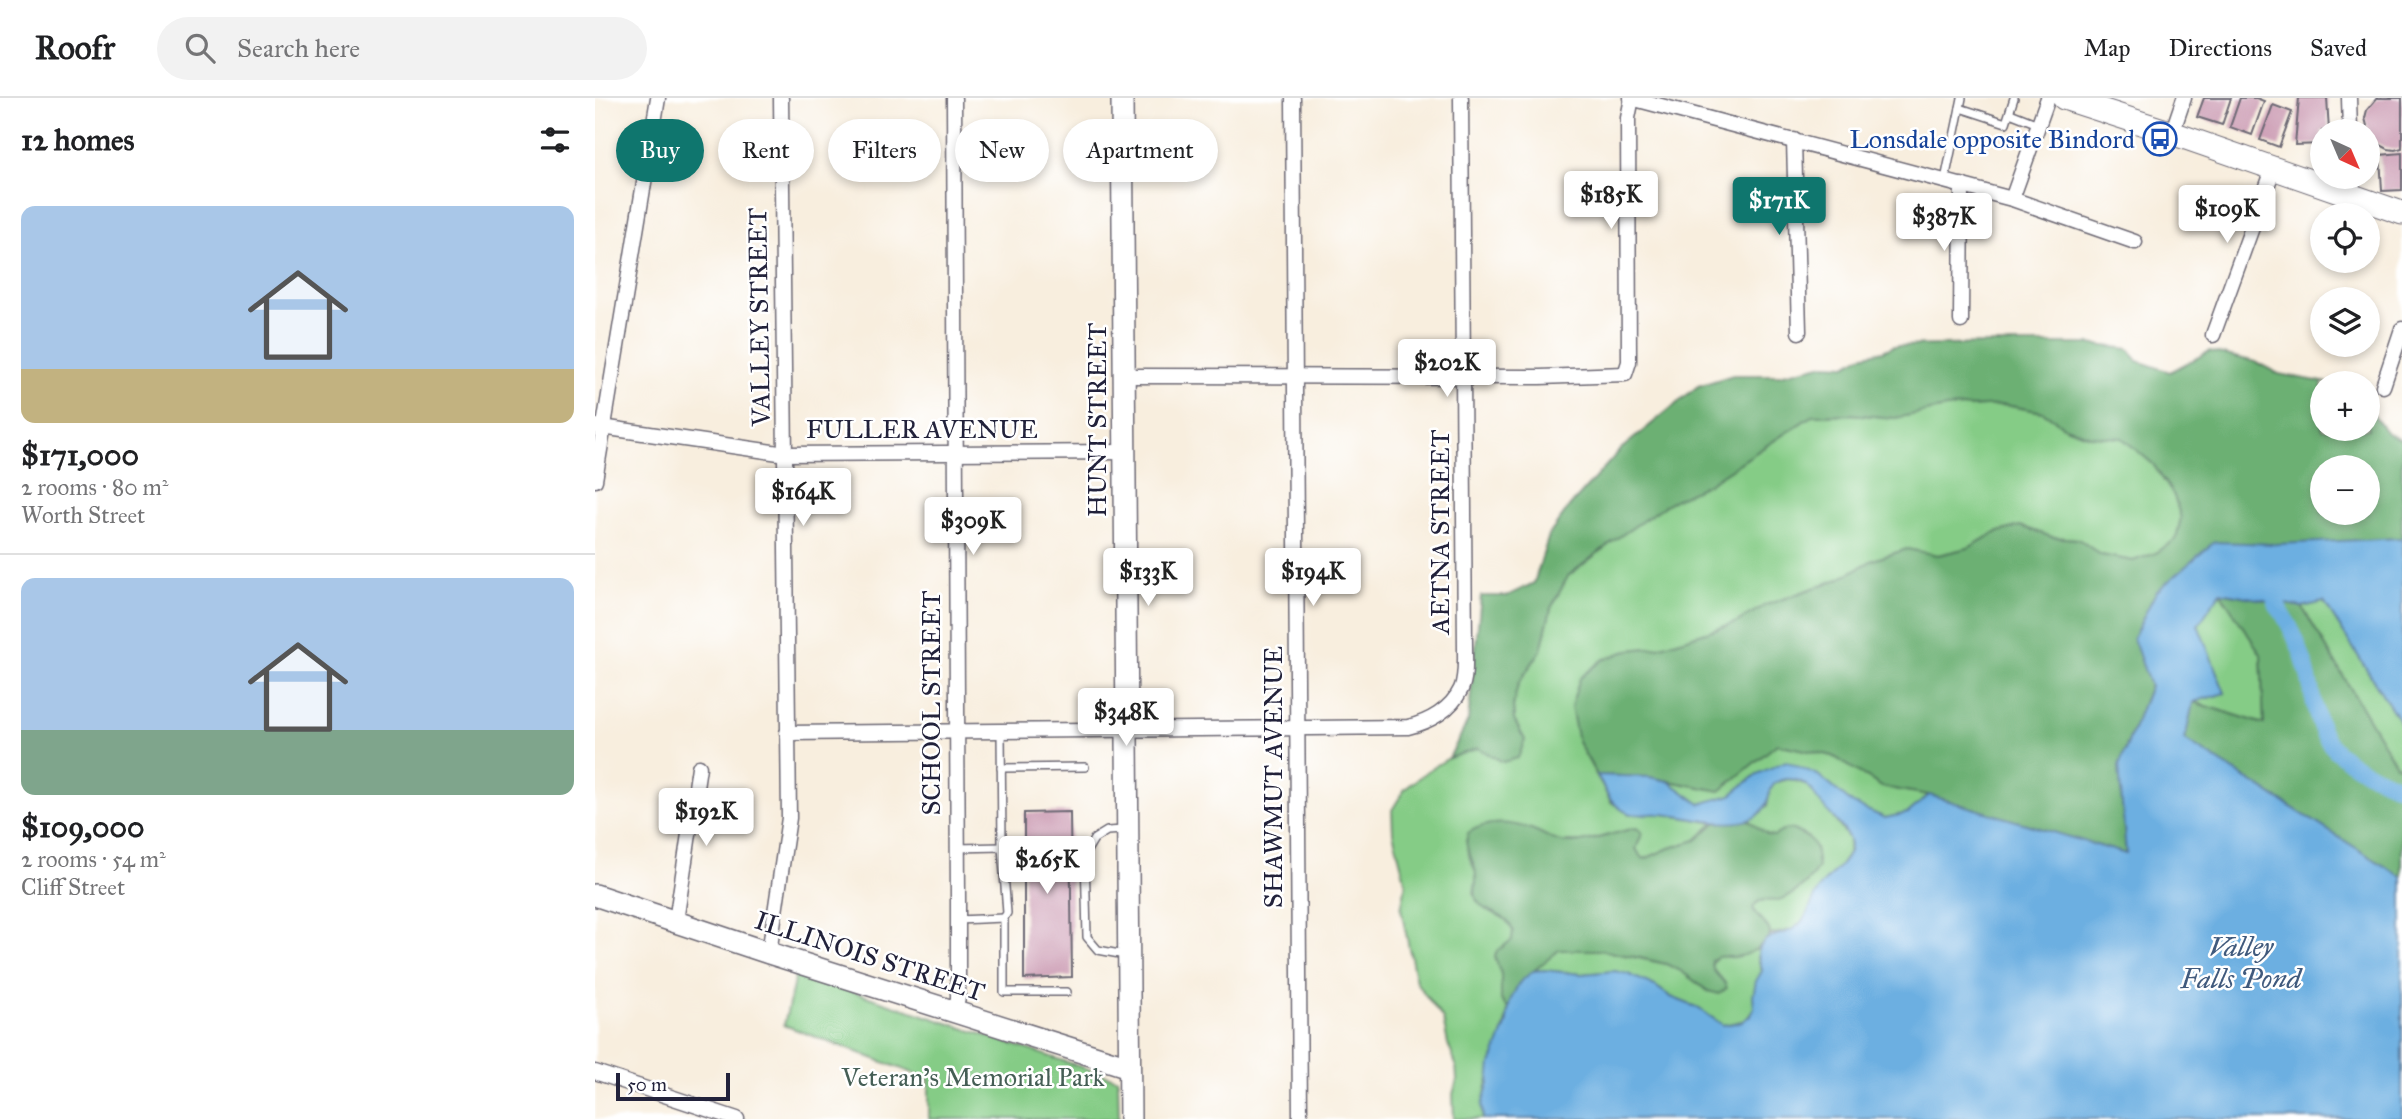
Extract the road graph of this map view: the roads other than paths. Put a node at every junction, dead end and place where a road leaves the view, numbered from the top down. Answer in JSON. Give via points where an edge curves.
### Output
{"nodes":[{"id":1,"x":658,"y":98,"type":"edge"},
{"id":2,"x":781,"y":98,"type":"edge"},
{"id":3,"x":954,"y":98,"type":"edge"},
{"id":4,"x":1122,"y":98,"type":"edge"},
{"id":5,"x":1293,"y":98,"type":"edge"},
{"id":6,"x":1461,"y":98,"type":"edge"},
{"id":7,"x":1631,"y":98,"type":"edge"},
{"id":8,"x":1962,"y":98,"type":"edge"},
{"id":9,"x":2003,"y":98,"type":"edge"},
{"id":10,"x":2048,"y":98,"type":"edge"},
{"id":11,"x":2064,"y":98,"type":"edge"},
{"id":12,"x":2184,"y":98,"type":"edge"},
{"id":13,"x":2349,"y":98,"type":"edge"},
{"id":14,"x":2013,"y":100,"type":"edge"},
{"id":15,"x":1960,"y":108,"type":"junction"},
{"id":16,"x":2010,"y":113,"type":"junction"},
{"id":17,"x":2350,"y":119,"type":"edge"},
{"id":18,"x":2039,"y":124,"type":"junction"},
{"id":19,"x":2172,"y":133,"type":"junction"},
{"id":20,"x":1794,"y":140,"type":"junction"},
{"id":21,"x":2274,"y":167,"type":"junction"},
{"id":22,"x":2310,"y":176,"type":"edge"},
{"id":23,"x":1945,"y":180,"type":"junction"},
{"id":24,"x":1962,"y":185,"type":"junction"},
{"id":25,"x":2357,"y":189,"type":"edge"},
{"id":26,"x":2012,"y":199,"type":"junction"},
{"id":27,"x":2402,"y":213,"type":"edge"},
{"id":28,"x":2136,"y":242,"type":"dead end"},
{"id":29,"x":1961,"y":321,"type":"dead end"},
{"id":30,"x":2402,"y":329,"type":"edge"},
{"id":31,"x":1799,"y":332,"type":"dead end"},
{"id":32,"x":2213,"y":335,"type":"dead end"},
{"id":33,"x":1125,"y":376,"type":"junction"},
{"id":34,"x":1294,"y":376,"type":"junction"},
{"id":35,"x":1464,"y":376,"type":"junction"},
{"id":36,"x":2383,"y":386,"type":"dead end"},
{"id":37,"x":599,"y":427,"type":"edge"},
{"id":38,"x":1126,"y":452,"type":"junction"},
{"id":39,"x":786,"y":454,"type":"junction"},
{"id":40,"x":955,"y":454,"type":"junction"},
{"id":41,"x":595,"y":480,"type":"edge"},
{"id":42,"x":1297,"y":729,"type":"junction"},
{"id":43,"x":1127,"y":730,"type":"junction"},
{"id":44,"x":956,"y":732,"type":"junction"},
{"id":45,"x":1001,"y":732,"type":"junction"},
{"id":46,"x":787,"y":733,"type":"junction"},
{"id":47,"x":699,"y":767,"type":"dead end"},
{"id":48,"x":1085,"y":767,"type":"dead end"},
{"id":49,"x":1001,"y":768,"type":"junction"},
{"id":50,"x":1128,"y":830,"type":"junction"},
{"id":51,"x":1002,"y":847,"type":"junction"},
{"id":52,"x":957,"y":848,"type":"junction"},
{"id":53,"x":595,"y":895,"type":"edge"},
{"id":54,"x":1004,"y":918,"type":"junction"},
{"id":55,"x":958,"y":920,"type":"junction"},
{"id":56,"x":676,"y":921,"type":"junction"},
{"id":57,"x":769,"y":953,"type":"junction"},
{"id":58,"x":1129,"y":955,"type":"junction"},
{"id":59,"x":1067,"y":992,"type":"dead end"},
{"id":60,"x":955,"y":1013,"type":"junction"},
{"id":61,"x":1129,"y":1067,"type":"junction"},
{"id":62,"x":595,"y":1072,"type":"edge"},
{"id":63,"x":737,"y":1119,"type":"edge"},
{"id":64,"x":1130,"y":1119,"type":"edge"},
{"id":65,"x":1300,"y":1119,"type":"edge"}],
"edges":[{"from":1,"to":37,"type":"street"},
{"from":2,"to":39,"type":"street","name":"VALLEY STREET"},
{"from":3,"to":40,"type":"street","name":"SCHOOL STREET"},
{"from":4,"to":33,"type":"main road","name":"HUNT STREET"},
{"from":5,"to":34,"type":"street","name":"SHAWMUT AVENUE"},
{"from":6,"to":35,"type":"street","name":"AETNA STREET"},
{"from":7,"to":20,"type":"street"},
{"from":7,"to":35,"type":"street","via":[[1629,362],[1625,374]]},
{"from":8,"to":15,"type":"lane"},
{"from":9,"to":14,"type":"lane"},
{"from":10,"to":18,"type":"street"},
{"from":11,"to":19,"type":"main road"},
{"from":12,"to":19,"type":"street"},
{"from":13,"to":17,"type":"street"},
{"from":14,"to":16,"type":"lane"},
{"from":15,"to":16,"type":"lane","via":[[2006,123]]},
{"from":15,"to":23,"type":"lane"},
{"from":16,"to":18,"type":"lane"},
{"from":18,"to":26,"type":"street"},
{"from":19,"to":21,"type":"main road"},
{"from":20,"to":23,"type":"street"},
{"from":20,"to":31,"type":"street"},
{"from":21,"to":22,"type":"main road"},
{"from":21,"to":32,"type":"street"},
{"from":23,"to":24,"type":"street"},
{"from":24,"to":26,"type":"street"},
{"from":24,"to":29,"type":"street"},
{"from":25,"to":27,"type":"main road"},
{"from":26,"to":28,"type":"street"},
{"from":30,"to":36,"type":"street"},
{"from":33,"to":34,"type":"street"},
{"from":33,"to":38,"type":"main road","name":"HUNT STREET"},
{"from":34,"to":35,"type":"street"},
{"from":34,"to":42,"type":"street","name":"SHAWMUT AVENUE"},
{"from":35,"to":42,"type":"street","name":"AETNA STREET","via":[[1461,690],[1446,708],[1424,723],[1408,727]]},
{"from":37,"to":39,"type":"street","name":"FULLER AVENUE"},
{"from":37,"to":41,"type":"street"},
{"from":38,"to":40,"type":"street","name":"FULLER AVENUE"},
{"from":38,"to":43,"type":"main road","name":"HUNT STREET"},
{"from":39,"to":40,"type":"street","name":"FULLER AVENUE"},
{"from":39,"to":46,"type":"street","name":"VALLEY STREET"},
{"from":40,"to":44,"type":"street","name":"SCHOOL STREET"},
{"from":42,"to":43,"type":"street"},
{"from":42,"to":65,"type":"street","name":"SHAWMUT AVENUE"},
{"from":43,"to":45,"type":"street"},
{"from":43,"to":50,"type":"main road","name":"HUNT STREET"},
{"from":44,"to":45,"type":"street"},
{"from":44,"to":46,"type":"street"},
{"from":44,"to":52,"type":"street","name":"SCHOOL STREET"},
{"from":45,"to":49,"type":"lane"},
{"from":46,"to":57,"type":"street","name":"VALLEY STREET","via":[[789,818]]},
{"from":47,"to":56,"type":"street"},
{"from":48,"to":49,"type":"lane"},
{"from":49,"to":51,"type":"lane"},
{"from":50,"to":58,"type":"main road","name":"HUNT STREET"},
{"from":50,"to":58,"type":"lane","via":[[1107,831],[1094,839],[1085,854],[1087,937],[1098,950]]},
{"from":51,"to":52,"type":"lane"},
{"from":51,"to":54,"type":"lane"},
{"from":52,"to":55,"type":"street","name":"SCHOOL STREET"},
{"from":53,"to":56,"type":"main road","name":"ILLINOIS STREET"},
{"from":54,"to":55,"type":"lane"},
{"from":54,"to":59,"type":"lane","via":[[1004,992]]},
{"from":55,"to":60,"type":"street","name":"SCHOOL STREET"},
{"from":56,"to":57,"type":"main road","name":"ILLINOIS STREET"},
{"from":57,"to":60,"type":"main road","name":"ILLINOIS STREET"},
{"from":58,"to":61,"type":"main road","name":"HUNT STREET"},
{"from":60,"to":61,"type":"main road","name":"ILLINOIS STREET"},
{"from":61,"to":64,"type":"main road","name":"HUNT STREET"},
{"from":62,"to":63,"type":"street"}]}
